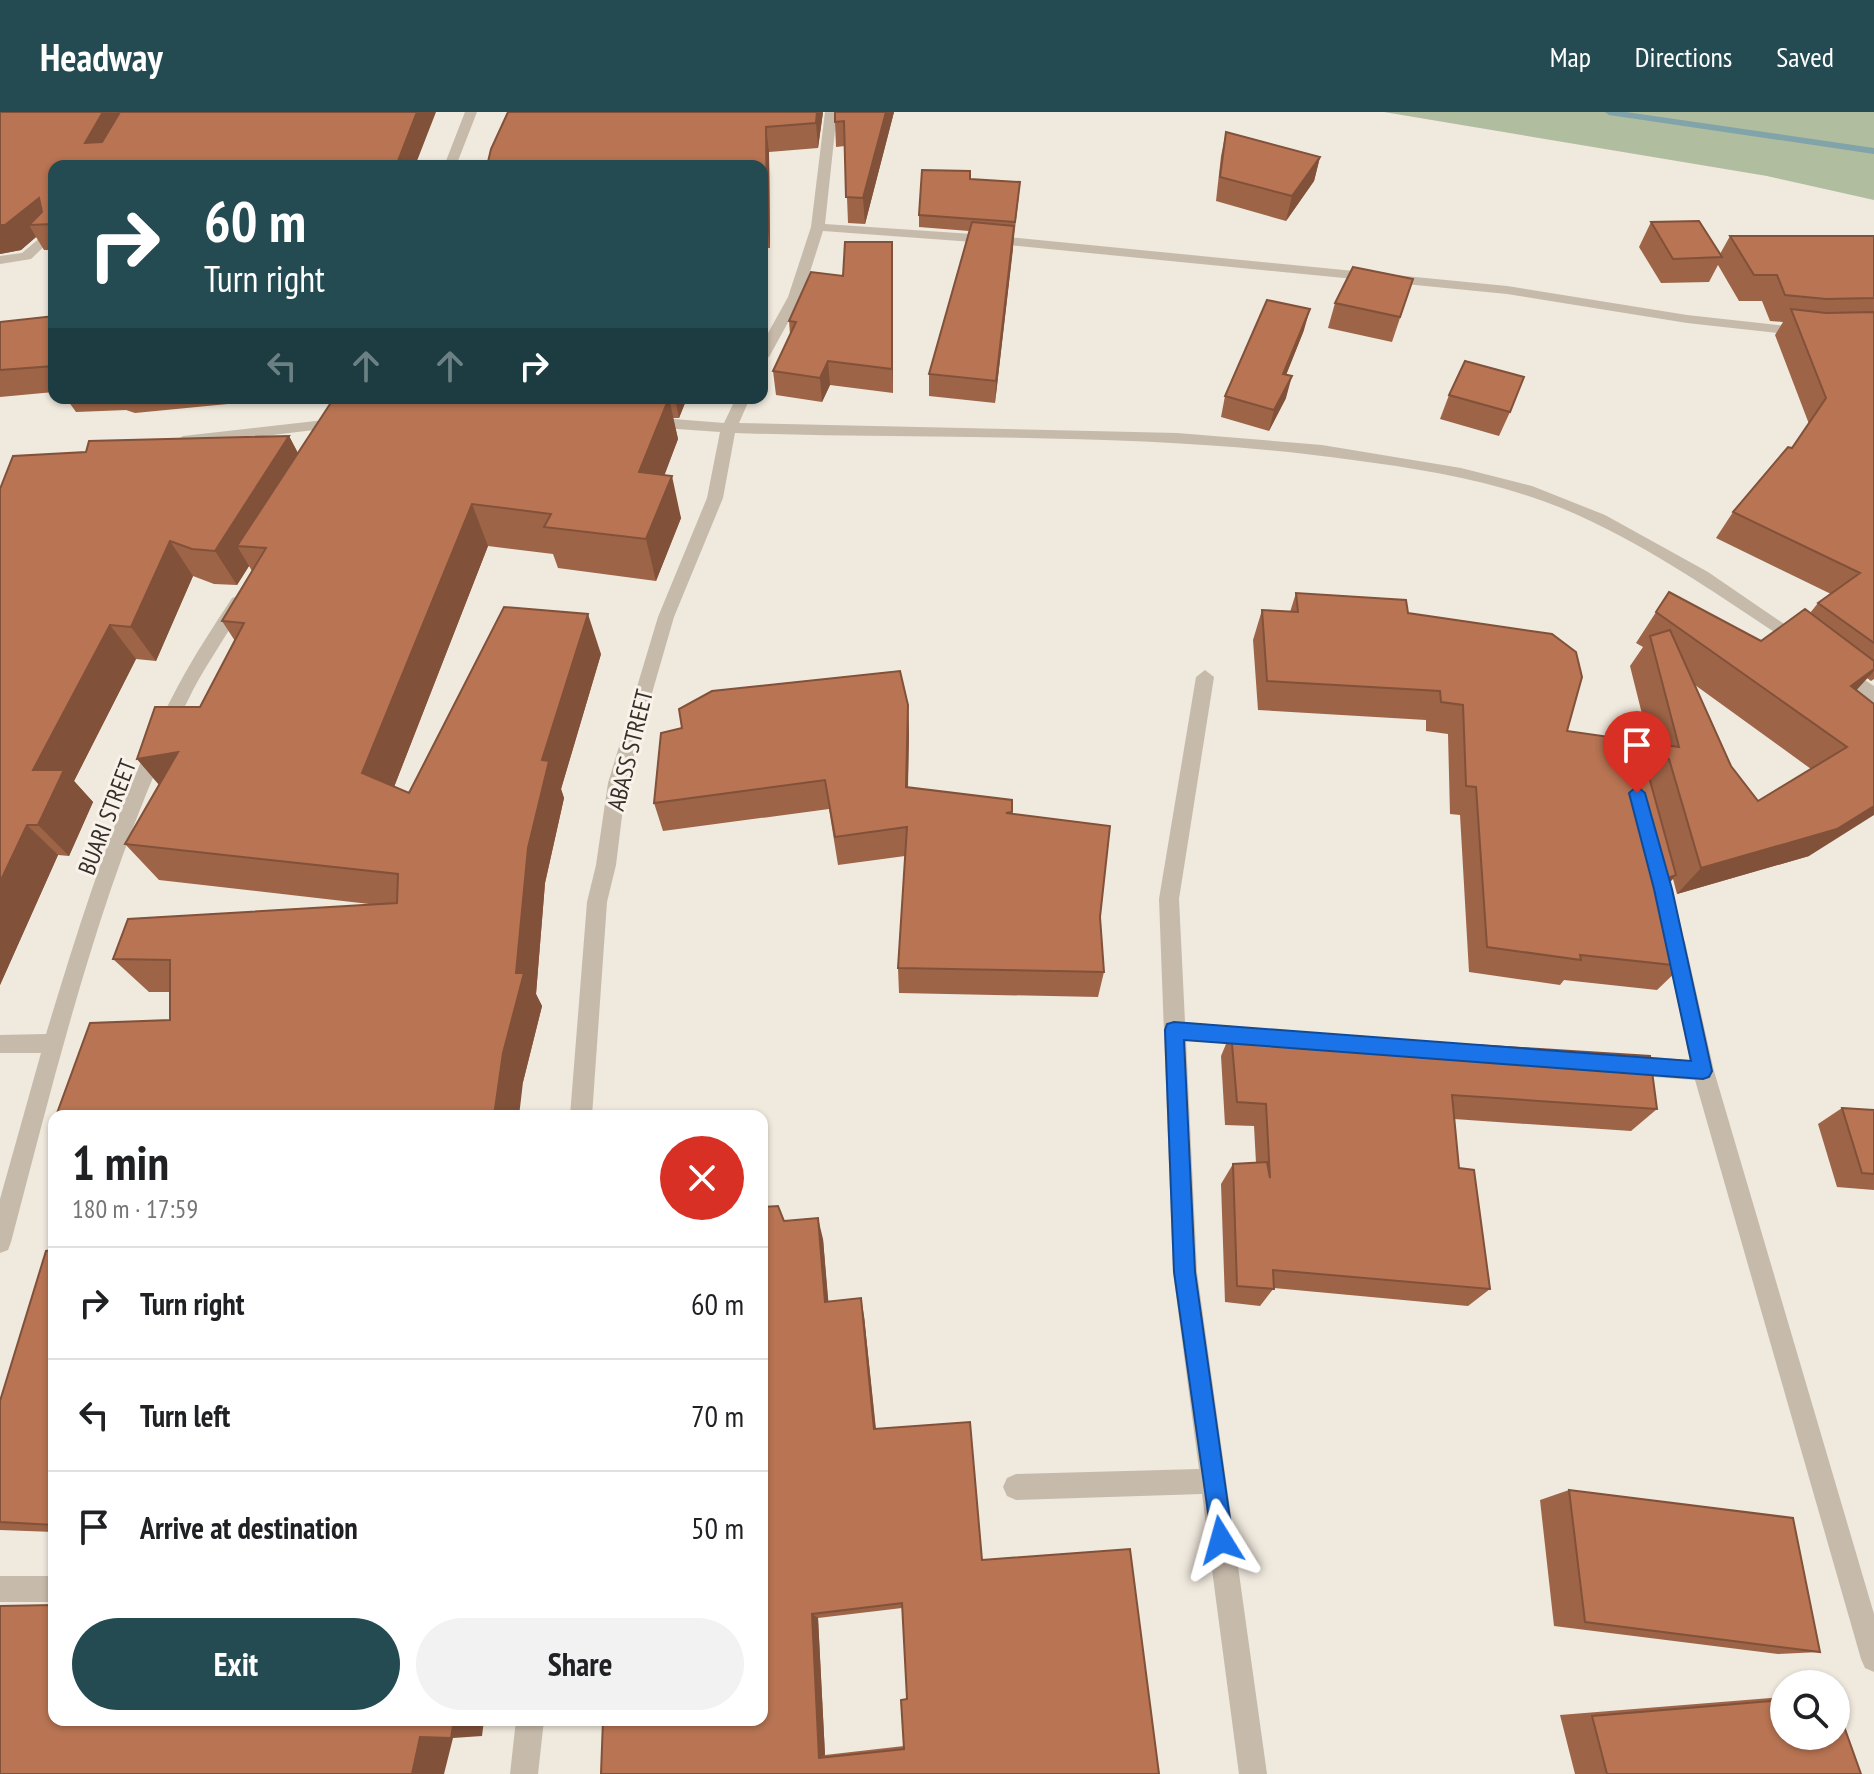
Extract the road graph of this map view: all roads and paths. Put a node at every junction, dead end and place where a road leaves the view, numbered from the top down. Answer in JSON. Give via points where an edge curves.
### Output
{"nodes":[{"id":1,"x":471,"y":112,"type":"edge"},
{"id":2,"x":831,"y":112,"type":"edge"},
{"id":3,"x":452,"y":160,"type":"edge"},
{"id":4,"x":818,"y":227,"type":"junction"},
{"id":5,"x":48,"y":236,"type":"edge"},
{"id":6,"x":0,"y":260,"type":"edge"},
{"id":7,"x":1823,"y":332,"type":"edge"},
{"id":8,"x":768,"y":346,"type":"edge"},
{"id":9,"x":740,"y":404,"type":"edge"},
{"id":10,"x":634,"y":421,"type":"edge"},
{"id":11,"x":728,"y":431,"type":"junction"},
{"id":12,"x":174,"y":442,"type":"edge"},
{"id":13,"x":334,"y":449,"type":"edge"},
{"id":14,"x":247,"y":589,"type":"edge"},
{"id":15,"x":1205,"y":677,"type":"dead end"},
{"id":16,"x":1874,"y":696,"type":"edge"},
{"id":17,"x":1670,"y":919,"type":"edge"},
{"id":18,"x":1174,"y":1030,"type":"junction"},
{"id":19,"x":1283,"y":1039,"type":"edge"},
{"id":20,"x":52,"y":1043,"type":"junction"},
{"id":21,"x":0,"y":1044,"type":"edge"},
{"id":22,"x":1609,"y":1064,"type":"edge"},
{"id":23,"x":1703,"y":1071,"type":"junction"},
{"id":24,"x":581,"y":1110,"type":"edge"},
{"id":25,"x":0,"y":1242,"type":"edge"},
{"id":26,"x":1214,"y":1481,"type":"junction"},
{"id":27,"x":1016,"y":1487,"type":"dead end"},
{"id":28,"x":0,"y":1589,"type":"edge"},
{"id":29,"x":48,"y":1589,"type":"edge"},
{"id":30,"x":1874,"y":1659,"type":"edge"},
{"id":31,"x":529,"y":1726,"type":"edge"},
{"id":32,"x":524,"y":1774,"type":"edge"},
{"id":33,"x":1253,"y":1774,"type":"edge"}],
"edges":[{"from":1,"to":3,"type":"street"},
{"from":2,"to":4,"type":"street"},
{"from":4,"to":7,"type":"street","via":[[1507,290],[1687,319]]},
{"from":4,"to":8,"type":"street","via":[[795,297]]},
{"from":5,"to":6,"type":"street","via":[[26,256]]},
{"from":9,"to":11,"type":"street","name":"ABASS STREET"},
{"from":10,"to":11,"type":"street"},
{"from":11,"to":16,"type":"street","via":[[1133,436],[1442,470],[1527,491],[1610,524],[1704,579]]},
{"from":11,"to":24,"type":"street","name":"ABASS STREET","via":[[715,498],[666,617],[617,783],[597,902]]},
{"from":12,"to":13,"type":"street","via":[[349,417]]},
{"from":14,"to":20,"type":"street","name":"BUARI STREET","via":[[179,700],[126,829]]},
{"from":15,"to":18,"type":"street","via":[[1169,899]]},
{"from":17,"to":23,"type":"street"},
{"from":18,"to":19,"type":"street"},
{"from":18,"to":26,"type":"street","via":[[1185,1272]]},
{"from":20,"to":21,"type":"street"},
{"from":20,"to":25,"type":"street","name":"BUARI STREET"},
{"from":22,"to":23,"type":"street"},
{"from":23,"to":30,"type":"street"},
{"from":26,"to":27,"type":"street"},
{"from":26,"to":33,"type":"street"},
{"from":28,"to":29,"type":"street"},
{"from":31,"to":32,"type":"street"}]}
